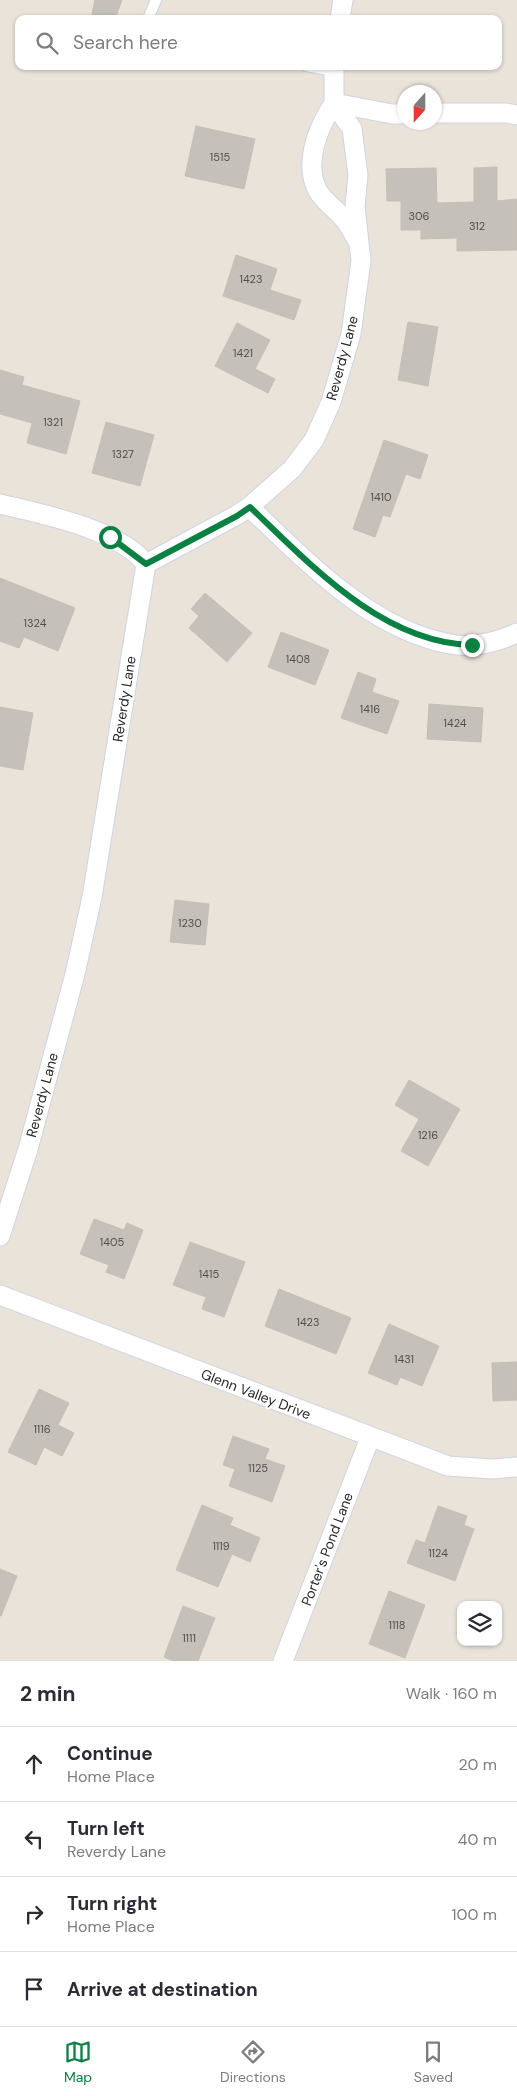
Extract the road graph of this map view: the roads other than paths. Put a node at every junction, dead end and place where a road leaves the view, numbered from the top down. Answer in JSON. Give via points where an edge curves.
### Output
{"nodes":[{"id":1,"x":156,"y":0,"type":"edge"},
{"id":2,"x":343,"y":0,"type":"edge"},
{"id":3,"x":150,"y":15,"type":"edge"},
{"id":4,"x":341,"y":15,"type":"edge"},
{"id":5,"x":333,"y":70,"type":"edge"},
{"id":6,"x":334,"y":103,"type":"junction"},
{"id":7,"x":397,"y":114,"type":"edge"},
{"id":8,"x":442,"y":114,"type":"edge"},
{"id":9,"x":517,"y":115,"type":"edge"},
{"id":10,"x":359,"y":243,"type":"junction"},
{"id":11,"x":0,"y":504,"type":"edge"},
{"id":12,"x":250,"y":507,"type":"junction"},
{"id":13,"x":146,"y":564,"type":"junction"},
{"id":14,"x":517,"y":633,"type":"edge"},
{"id":15,"x":0,"y":1236,"type":"edge"},
{"id":16,"x":0,"y":1296,"type":"edge"},
{"id":17,"x":370,"y":1438,"type":"junction"},
{"id":18,"x":517,"y":1467,"type":"edge"},
{"id":19,"x":283,"y":1661,"type":"edge"}],
"edges":[{"from":1,"to":3,"type":"lane"},
{"from":2,"to":4,"type":"street"},
{"from":5,"to":6,"type":"street"},
{"from":6,"to":7,"type":"street"},
{"from":6,"to":10,"type":"street","name":"Reverdy Lane","via":[[352,129],[358,175],[355,206]]},
{"from":6,"to":10,"type":"street","name":"Reverdy Lane","via":[[322,121],[312,173],[318,192],[345,220]]},
{"from":8,"to":9,"type":"street"},
{"from":10,"to":12,"type":"street","name":"Reverdy Lane","via":[[361,261],[351,334],[331,402],[314,440],[292,469]]},
{"from":11,"to":13,"type":"street","via":[[94,530],[110,537]]},
{"from":12,"to":13,"type":"street","name":"Reverdy Lane"},
{"from":12,"to":14,"type":"street","via":[[324,577],[402,629],[451,644],[489,643]]},
{"from":13,"to":15,"type":"street","name":"Reverdy Lane","via":[[82,943],[28,1148]]},
{"from":16,"to":17,"type":"street","name":"Glenn Valley Drive"},
{"from":17,"to":18,"type":"street","name":"Glenn Valley Drive","via":[[448,1466],[492,1470]]},
{"from":17,"to":19,"type":"street","name":"Porter's Pond Lane"}]}
